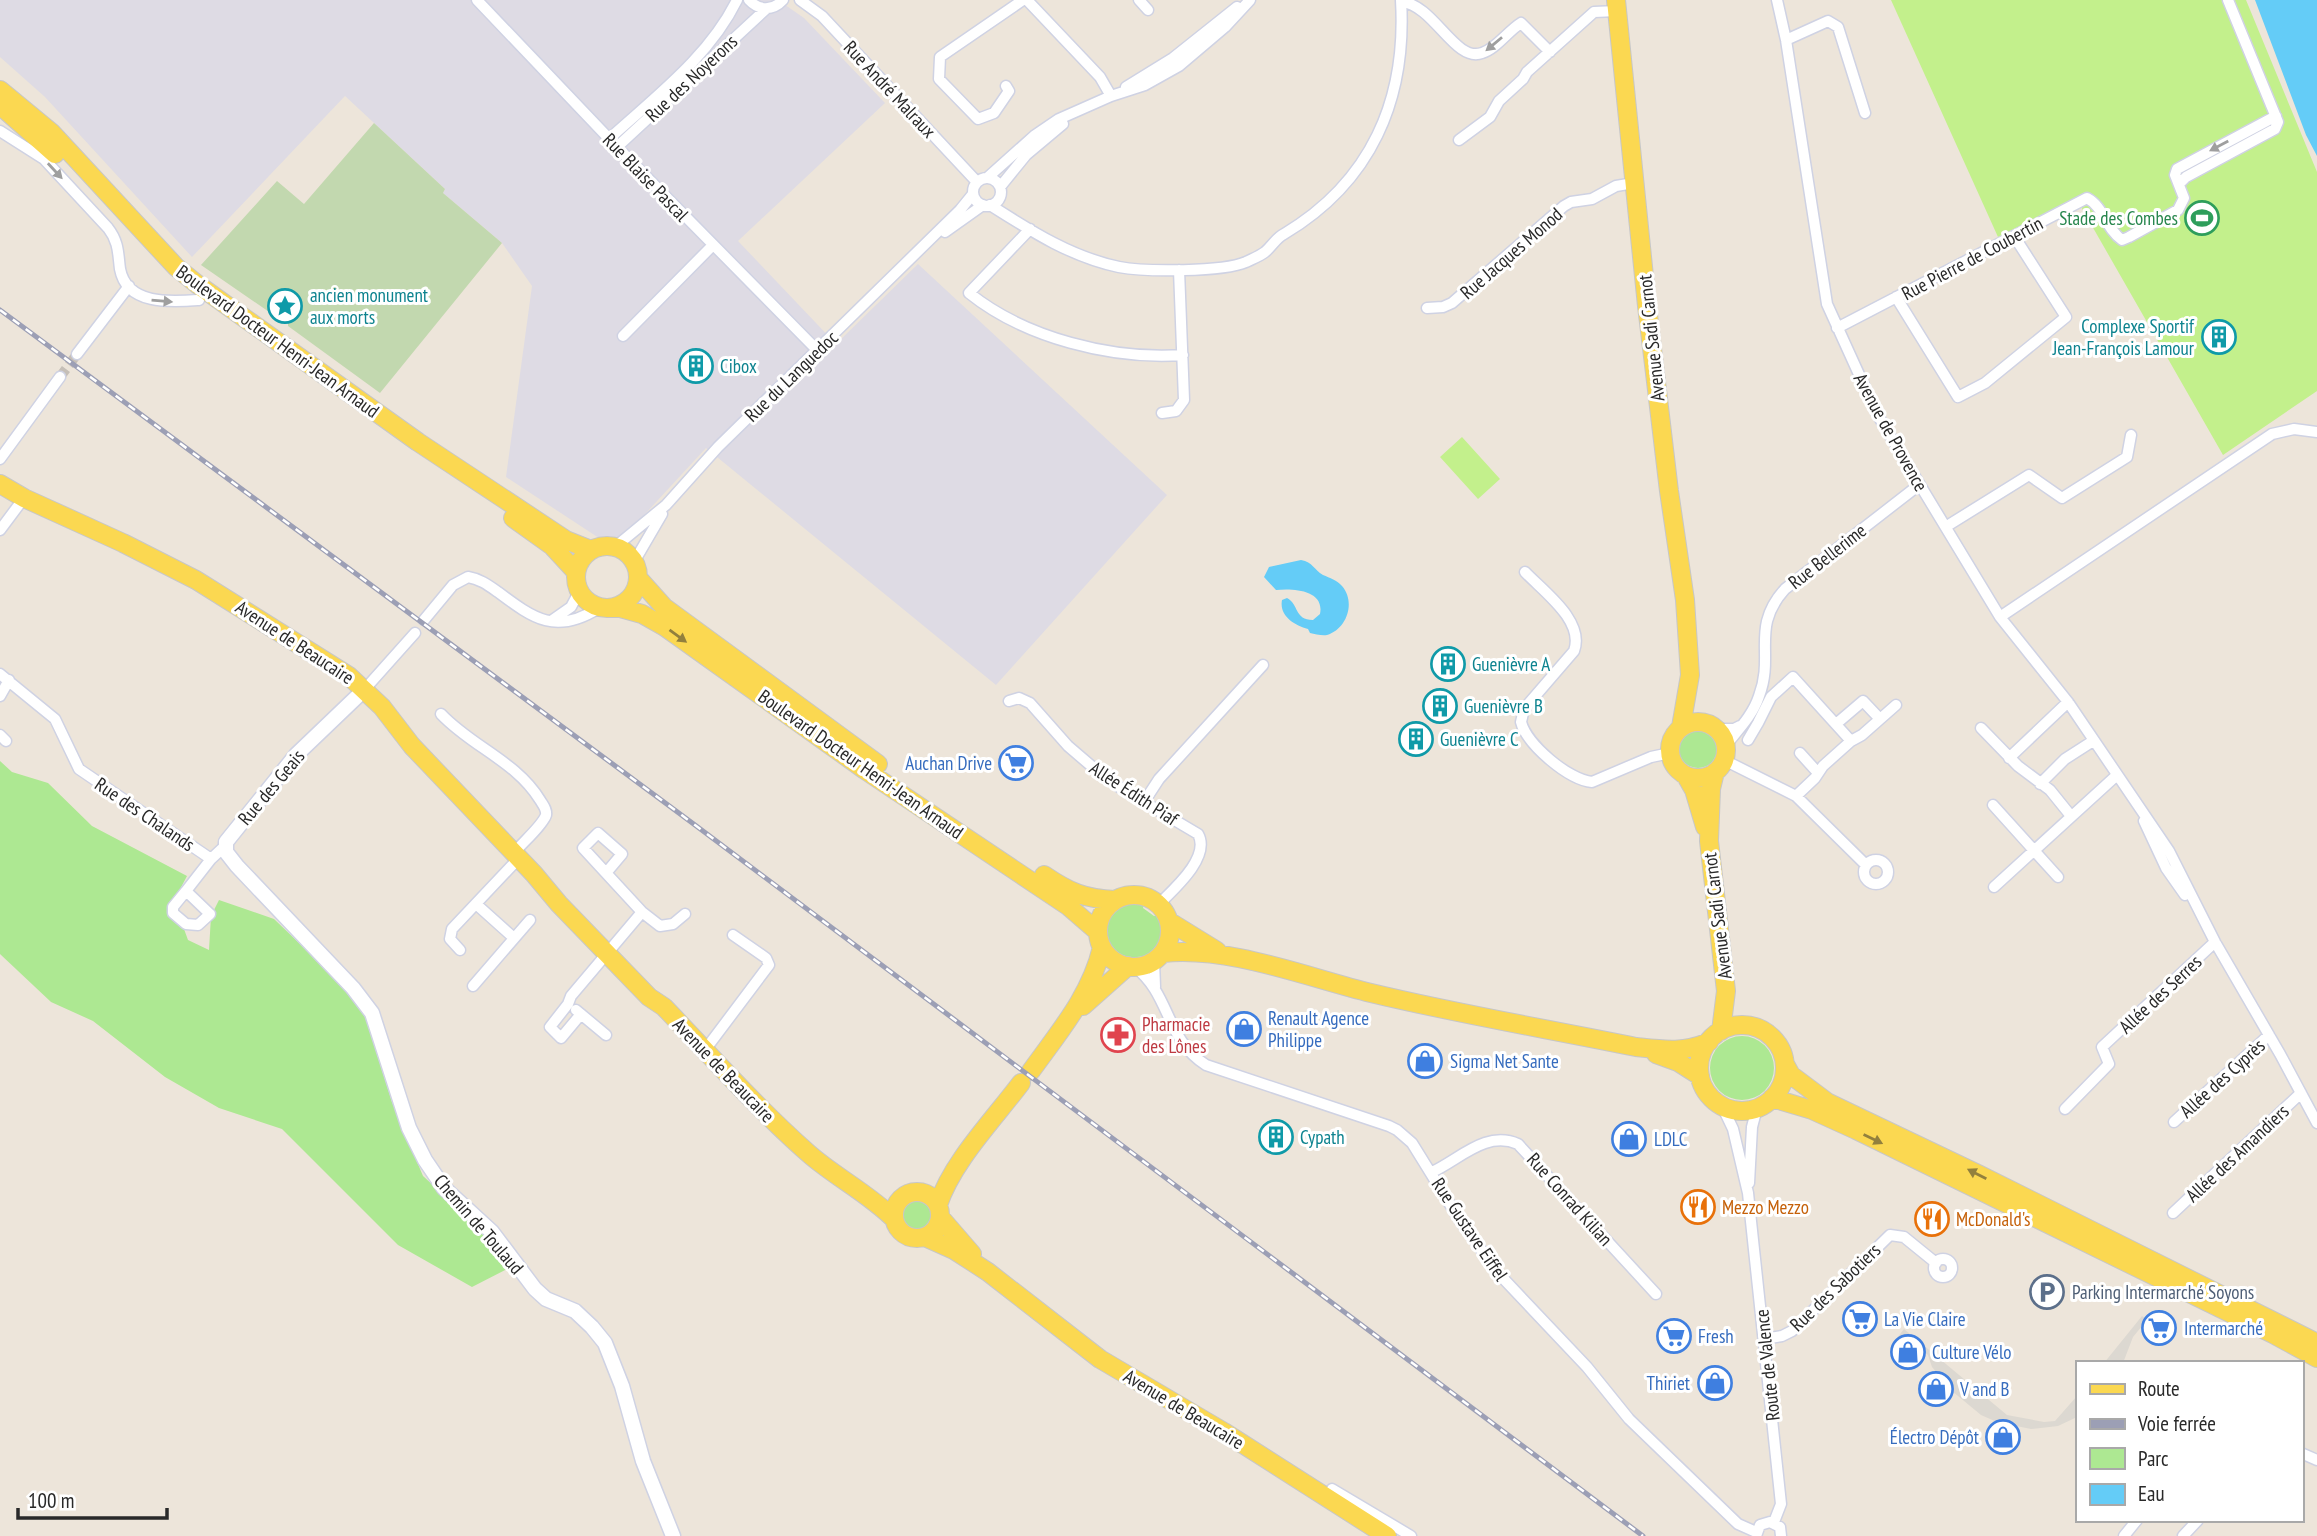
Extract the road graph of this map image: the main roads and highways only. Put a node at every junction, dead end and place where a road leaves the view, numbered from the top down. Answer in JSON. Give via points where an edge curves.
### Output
{"nodes":[{"id":1,"x":1616,"y":5,"type":"edge"},
{"id":2,"x":0,"y":90,"type":"edge"},
{"id":3,"x":0,"y":105,"type":"edge"},
{"id":4,"x":0,"y":484,"type":"edge"},
{"id":5,"x":591,"y":550,"type":"junction"},
{"id":6,"x":636,"y":570,"type":"junction"},
{"id":7,"x":576,"y":572,"type":"junction"},
{"id":8,"x":617,"y":607,"type":"junction"},
{"id":9,"x":1690,"y":675,"type":"junction"},
{"id":10,"x":1681,"y":727,"type":"junction"},
{"id":11,"x":1718,"y":746,"type":"junction"},
{"id":12,"x":1686,"y":776,"type":"junction"},
{"id":13,"x":1709,"y":841,"type":"junction"},
{"id":14,"x":1115,"y":900,"type":"junction"},
{"id":15,"x":1170,"y":922,"type":"junction"},
{"id":16,"x":1100,"y":940,"type":"junction"},
{"id":17,"x":1224,"y":955,"type":"junction"},
{"id":18,"x":1159,"y":957,"type":"junction"},
{"id":19,"x":1131,"y":967,"type":"junction"},
{"id":20,"x":1726,"y":991,"type":"junction"},
{"id":21,"x":1070,"y":1018,"type":"junction"},
{"id":22,"x":1748,"y":1026,"type":"junction"},
{"id":23,"x":1715,"y":1036,"type":"junction"},
{"id":24,"x":1636,"y":1047,"type":"junction"},
{"id":25,"x":1785,"y":1064,"type":"junction"},
{"id":26,"x":1700,"y":1076,"type":"junction"},
{"id":27,"x":1772,"y":1098,"type":"junction"},
{"id":28,"x":961,"y":1163,"type":"junction"},
{"id":29,"x":852,"y":1184,"type":"junction"},
{"id":30,"x":921,"y":1192,"type":"junction"},
{"id":31,"x":903,"y":1196,"type":"junction"},
{"id":32,"x":939,"y":1211,"type":"junction"},
{"id":33,"x":894,"y":1219,"type":"junction"},
{"id":34,"x":925,"y":1237,"type":"junction"},
{"id":35,"x":2136,"y":1261,"type":"junction"},
{"id":36,"x":988,"y":1272,"type":"junction"},
{"id":37,"x":2317,"y":1343,"type":"edge"},
{"id":38,"x":2317,"y":1358,"type":"edge"},
{"id":39,"x":1387,"y":1536,"type":"edge"}],
"edges":[{"from":1,"to":9,"type":"main road","name":"Avenue Sadi Carnot"},
{"from":2,"to":5,"type":"main road","name":"Boulevard Docteur Henri-Jean Arnaud","via":[[52,133],[167,259],[197,284],[418,442],[566,540]]},
{"from":3,"to":7,"type":"main road","name":"Boulevard Docteur Henri-Jean Arnaud","via":[[43,141],[158,264],[199,300],[552,546]]},
{"from":4,"to":29,"type":"main road","name":"Avenue de Beaucaire","via":[[196,580],[365,689],[516,856],[656,990],[664,1007],[785,1133]]},
{"from":5,"to":6,"type":"main road","via":[[615,547]]},
{"from":5,"to":7,"type":"main road"},
{"from":6,"to":8,"type":"main road","via":[[632,596]]},
{"from":6,"to":14,"type":"main road","name":"Boulevard Docteur Henri-Jean Arnaud","via":[[664,607],[872,760],[1072,893]]},
{"from":7,"to":8,"type":"main road","via":[[579,592],[591,605]]},
{"from":8,"to":16,"type":"main road","name":"Boulevard Docteur Henri-Jean Arnaud","one_way":true,"via":[[665,626],[864,770],[1068,906]]},
{"from":9,"to":10,"type":"main road","name":"Avenue Sadi Carnot"},
{"from":9,"to":11,"type":"main road","name":"Avenue Sadi Carnot"},
{"from":10,"to":11,"type":"main road","via":[[1694,721]]},
{"from":10,"to":12,"type":"main road","via":[[1672,738],[1670,753],[1675,767]]},
{"from":11,"to":12,"type":"main road","via":[[1701,778]]},
{"from":11,"to":13,"type":"main road","name":"Avenue Sadi Carnot"},
{"from":12,"to":13,"type":"main road","name":"Avenue Sadi Carnot"},
{"from":13,"to":20,"type":"main road","name":"Avenue Sadi Carnot"},
{"from":14,"to":15,"type":"main road","via":[[1142,895],[1159,904]]},
{"from":14,"to":16,"type":"main road","via":[[1101,918]]},
{"from":15,"to":17,"type":"main road"},
{"from":15,"to":18,"type":"main road","via":[[1170,938]]},
{"from":16,"to":19,"type":"main road","via":[[1113,960]]},
{"from":16,"to":21,"type":"main road","via":[[1093,978]]},
{"from":17,"to":18,"type":"main road","via":[[1191,951]]},
{"from":17,"to":24,"type":"main road","via":[[1373,993]]},
{"from":18,"to":19,"type":"main road"},
{"from":19,"to":21,"type":"main road"},
{"from":20,"to":22,"type":"main road","name":"Avenue Sadi Carnot"},
{"from":20,"to":23,"type":"main road","name":"Avenue Sadi Carnot"},
{"from":21,"to":28,"type":"main road"},
{"from":22,"to":23,"type":"main road","via":[[1729,1027]]},
{"from":22,"to":25,"type":"main road","via":[[1777,1043]]},
{"from":23,"to":24,"type":"main road","via":[[1691,1049]]},
{"from":23,"to":26,"type":"main road","via":[[1700,1058]]},
{"from":24,"to":26,"type":"main road","via":[[1678,1062]]},
{"from":25,"to":27,"type":"main road","via":[[1780,1088]]},
{"from":35,"to":25,"type":"main road","one_way":true,"via":[[1827,1102],[1791,1075]]},
{"from":26,"to":27,"type":"main road","via":[[1708,1093],[1733,1110],[1757,1108]]},
{"from":27,"to":35,"type":"main road","one_way":true,"via":[[1812,1110]]},
{"from":28,"to":30,"type":"main road"},
{"from":28,"to":32,"type":"main road"},
{"from":29,"to":31,"type":"main road","name":"Avenue de Beaucaire"},
{"from":29,"to":33,"type":"main road","name":"Avenue de Beaucaire"},
{"from":30,"to":31,"type":"main road"},
{"from":30,"to":32,"type":"main road","via":[[932,1196]]},
{"from":31,"to":33,"type":"main road"},
{"from":32,"to":34,"type":"main road","via":[[935,1230]]},
{"from":32,"to":36,"type":"main road","name":"Avenue de Beaucaire"},
{"from":33,"to":34,"type":"main road","via":[[898,1230],[908,1237]]},
{"from":34,"to":36,"type":"main road","name":"Avenue de Beaucaire"},
{"from":35,"to":37,"type":"main road"},
{"from":35,"to":38,"type":"main road"},
{"from":36,"to":39,"type":"main road","name":"Avenue de Beaucaire","via":[[1100,1359]]}]}
